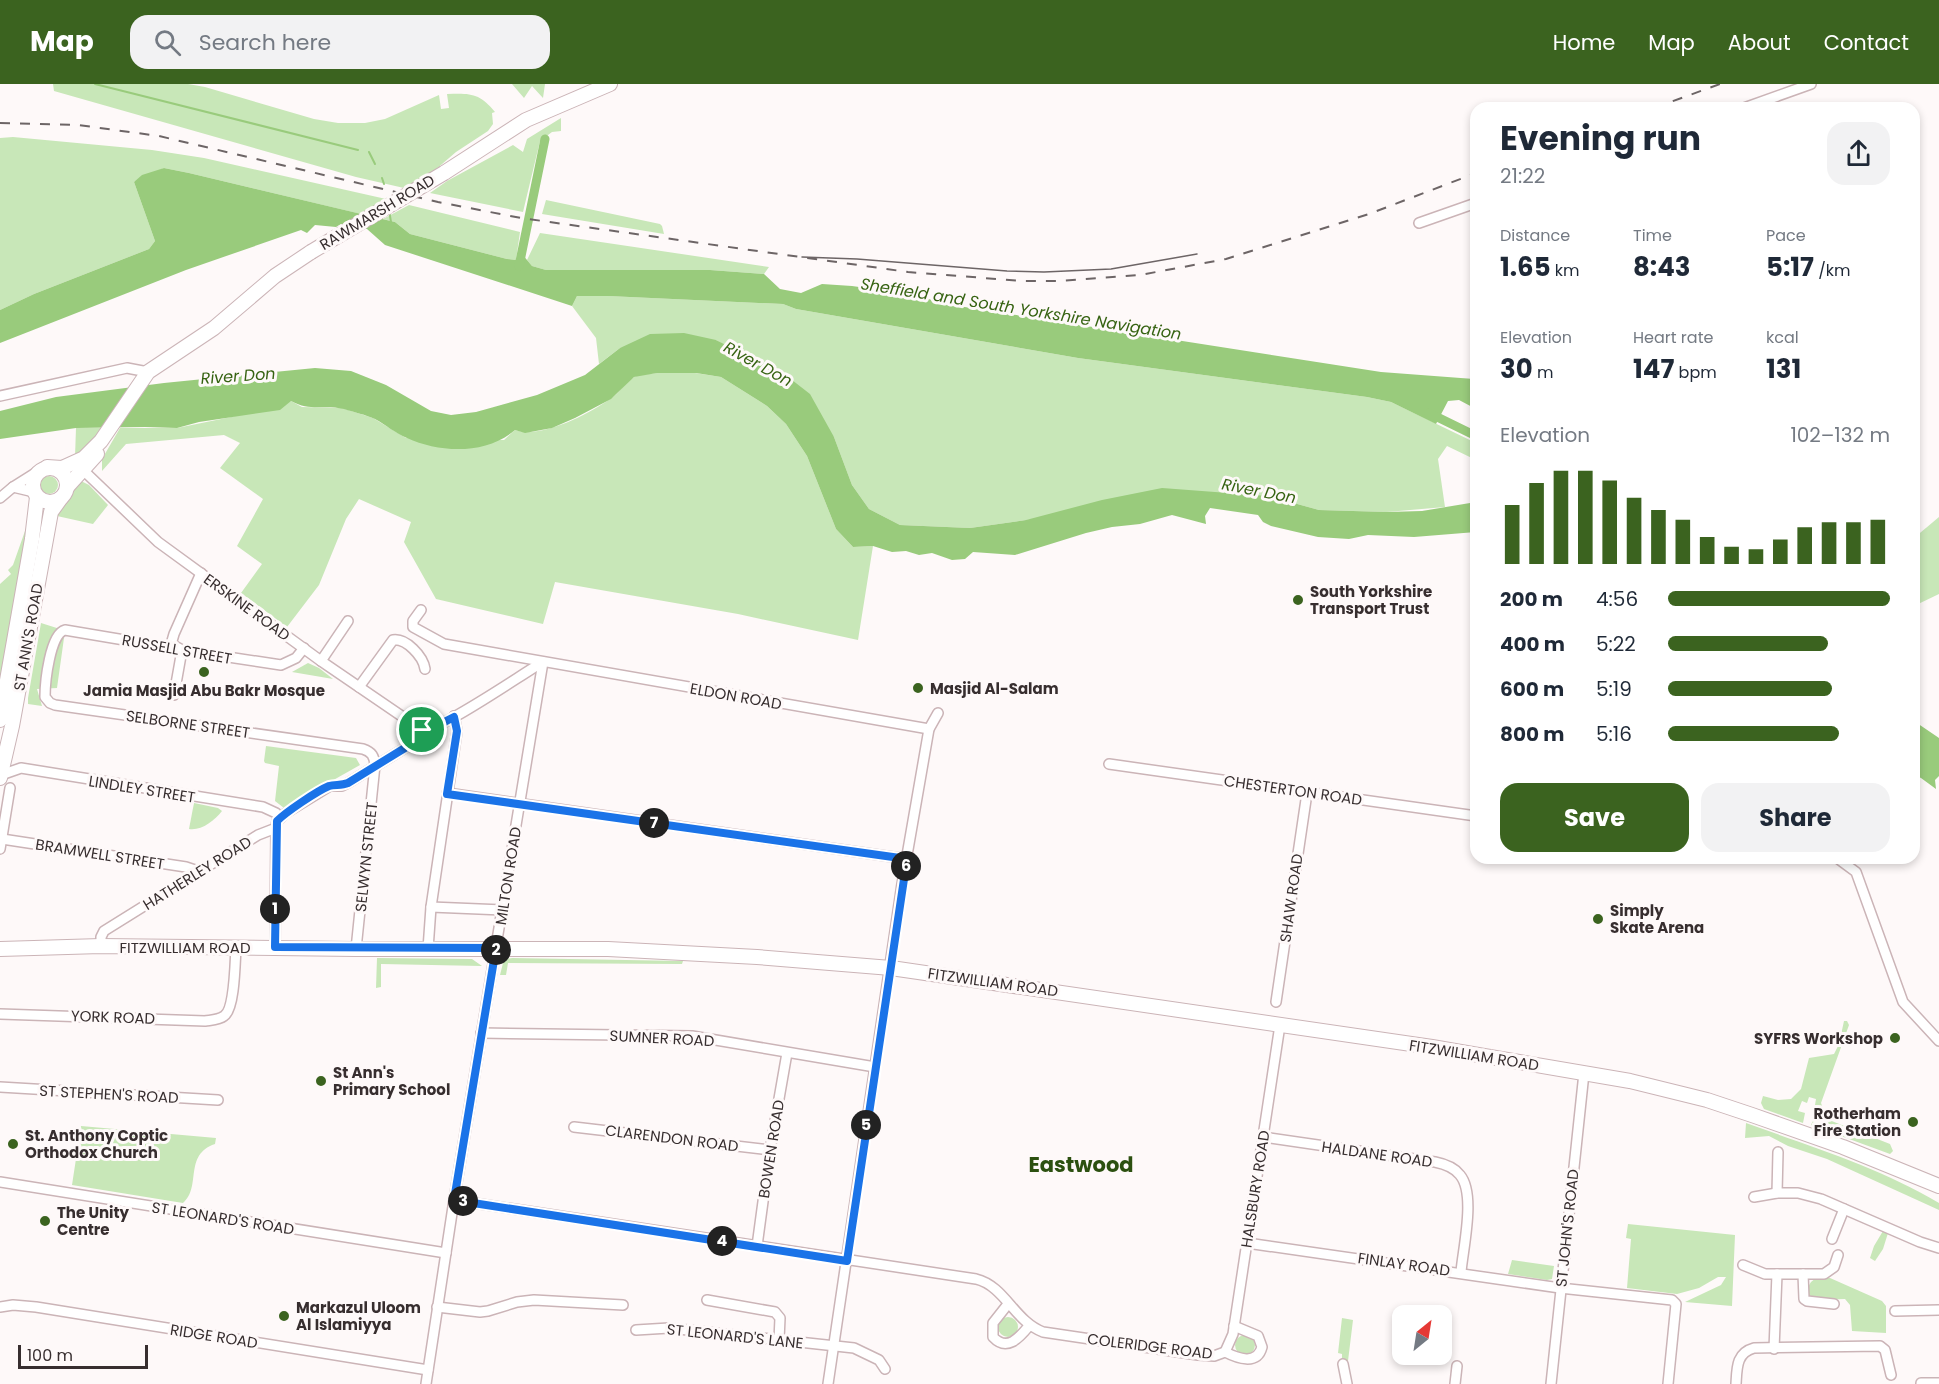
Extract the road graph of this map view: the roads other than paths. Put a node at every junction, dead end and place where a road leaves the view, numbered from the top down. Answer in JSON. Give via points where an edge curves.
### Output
{"nodes":[{"id":1,"x":610,"y":84,"type":"edge"},
{"id":2,"x":1812,"y":84,"type":"edge"},
{"id":3,"x":1761,"y":102,"type":"edge"},
{"id":4,"x":1470,"y":205,"type":"edge"},
{"id":5,"x":1419,"y":223,"type":"dead end"},
{"id":6,"x":147,"y":372,"type":"junction"},
{"id":7,"x":0,"y":396,"type":"edge"},
{"id":8,"x":103,"y":437,"type":"junction"},
{"id":9,"x":43,"y":469,"type":"junction"},
{"id":10,"x":83,"y":470,"type":"junction"},
{"id":11,"x":13,"y":487,"type":"junction"},
{"id":12,"x":64,"y":493,"type":"junction"},
{"id":13,"x":35,"y":494,"type":"junction"},
{"id":14,"x":0,"y":498,"type":"edge"},
{"id":15,"x":201,"y":573,"type":"junction"},
{"id":16,"x":421,"y":610,"type":"dead end"},
{"id":17,"x":348,"y":621,"type":"dead end"},
{"id":18,"x":53,"y":645,"type":"joint"},
{"id":19,"x":178,"y":648,"type":"junction"},
{"id":20,"x":304,"y":648,"type":"junction"},
{"id":21,"x":321,"y":661,"type":"junction"},
{"id":22,"x":543,"y":662,"type":"junction"},
{"id":23,"x":425,"y":669,"type":"dead end"},
{"id":24,"x":359,"y":687,"type":"junction"},
{"id":25,"x":174,"y":695,"type":"dead end"},
{"id":26,"x":938,"y":713,"type":"dead end"},
{"id":27,"x":454,"y":717,"type":"junction"},
{"id":28,"x":0,"y":720,"type":"edge"},
{"id":29,"x":929,"y":729,"type":"junction"},
{"id":30,"x":422,"y":730,"type":"junction"},
{"id":31,"x":1109,"y":764,"type":"dead end"},
{"id":32,"x":375,"y":765,"type":"junction"},
{"id":33,"x":0,"y":776,"type":"edge"},
{"id":34,"x":10,"y":788,"type":"dead end"},
{"id":35,"x":1307,"y":793,"type":"junction"},
{"id":36,"x":447,"y":794,"type":"junction"},
{"id":37,"x":520,"y":804,"type":"junction"},
{"id":38,"x":1470,"y":815,"type":"edge"},
{"id":39,"x":278,"y":823,"type":"junction"},
{"id":40,"x":1,"y":844,"type":"edge"},
{"id":41,"x":907,"y":859,"type":"junction"},
{"id":42,"x":1845,"y":864,"type":"edge"},
{"id":43,"x":198,"y":871,"type":"junction"},
{"id":44,"x":431,"y":907,"type":"junction"},
{"id":45,"x":503,"y":910,"type":"junction"},
{"id":46,"x":0,"y":939,"type":"edge"},
{"id":47,"x":101,"y":946,"type":"junction"},
{"id":48,"x":26,"y":947,"type":"junction"},
{"id":49,"x":236,"y":947,"type":"junction"},
{"id":50,"x":275,"y":947,"type":"junction"},
{"id":51,"x":496,"y":948,"type":"junction"},
{"id":52,"x":0,"y":949,"type":"edge"},
{"id":53,"x":356,"y":949,"type":"junction"},
{"id":54,"x":428,"y":949,"type":"junction"},
{"id":55,"x":891,"y":968,"type":"junction"},
{"id":56,"x":1276,"y":1002,"type":"dead end"},
{"id":57,"x":0,"y":1014,"type":"edge"},
{"id":58,"x":1280,"y":1024,"type":"junction"},
{"id":59,"x":482,"y":1033,"type":"junction"},
{"id":60,"x":1939,"y":1041,"type":"edge"},
{"id":61,"x":787,"y":1053,"type":"junction"},
{"id":62,"x":875,"y":1067,"type":"junction"},
{"id":63,"x":1584,"y":1073,"type":"junction"},
{"id":64,"x":0,"y":1087,"type":"edge"},
{"id":65,"x":218,"y":1100,"type":"dead end"},
{"id":66,"x":574,"y":1127,"type":"dead end"},
{"id":67,"x":1263,"y":1137,"type":"junction"},
{"id":68,"x":770,"y":1150,"type":"junction"},
{"id":69,"x":1778,"y":1152,"type":"dead end"},
{"id":70,"x":0,"y":1182,"type":"edge"},
{"id":71,"x":1938,"y":1187,"type":"edge"},
{"id":72,"x":1777,"y":1193,"type":"junction"},
{"id":73,"x":1754,"y":1197,"type":"dead end"},
{"id":74,"x":454,"y":1200,"type":"junction"},
{"id":75,"x":1844,"y":1209,"type":"junction"},
{"id":76,"x":1832,"y":1239,"type":"dead end"},
{"id":77,"x":1247,"y":1243,"type":"junction"},
{"id":78,"x":757,"y":1246,"type":"junction"},
{"id":79,"x":1939,"y":1248,"type":"edge"},
{"id":80,"x":446,"y":1253,"type":"junction"},
{"id":81,"x":1838,"y":1255,"type":"dead end"},
{"id":82,"x":847,"y":1261,"type":"junction"},
{"id":83,"x":1743,"y":1265,"type":"dead end"},
{"id":84,"x":1461,"y":1272,"type":"junction"},
{"id":85,"x":1777,"y":1274,"type":"junction"},
{"id":86,"x":1803,"y":1274,"type":"junction"},
{"id":87,"x":1560,"y":1288,"type":"junction"},
{"id":88,"x":707,"y":1300,"type":"dead end"},
{"id":89,"x":1008,"y":1304,"type":"junction"},
{"id":90,"x":1834,"y":1304,"type":"dead end"},
{"id":91,"x":623,"y":1305,"type":"dead end"},
{"id":92,"x":0,"y":1307,"type":"edge"},
{"id":93,"x":437,"y":1307,"type":"junction"},
{"id":94,"x":1939,"y":1310,"type":"edge"},
{"id":95,"x":1895,"y":1311,"type":"dead end"},
{"id":96,"x":1029,"y":1326,"type":"junction"},
{"id":97,"x":1234,"y":1326,"type":"junction"},
{"id":98,"x":636,"y":1330,"type":"dead end"},
{"id":99,"x":779,"y":1340,"type":"junction"},
{"id":100,"x":834,"y":1347,"type":"junction"},
{"id":101,"x":1774,"y":1349,"type":"junction"},
{"id":102,"x":1225,"y":1352,"type":"junction"},
{"id":103,"x":1343,"y":1364,"type":"dead end"},
{"id":104,"x":1457,"y":1366,"type":"dead end"},
{"id":105,"x":885,"y":1369,"type":"dead end"},
{"id":106,"x":429,"y":1370,"type":"junction"},
{"id":107,"x":1891,"y":1375,"type":"dead end"},
{"id":108,"x":1921,"y":1383,"type":"edge"},
{"id":109,"x":1939,"y":1383,"type":"edge"},
{"id":110,"x":426,"y":1384,"type":"edge"},
{"id":111,"x":828,"y":1384,"type":"edge"},
{"id":112,"x":1347,"y":1384,"type":"edge"},
{"id":113,"x":1455,"y":1384,"type":"edge"},
{"id":114,"x":1551,"y":1384,"type":"edge"},
{"id":115,"x":1668,"y":1384,"type":"edge"},
{"id":116,"x":1736,"y":1384,"type":"edge"}],
"edges":[{"from":1,"to":6,"type":"main road","name":"RAWMARSH ROAD","bridge":true,"via":[[532,117],[311,252],[275,276],[214,328]]},
{"from":2,"to":3,"type":"street"},
{"from":4,"to":5,"type":"street"},
{"from":6,"to":7,"type":"street","via":[[127,368]]},
{"from":6,"to":8,"type":"main road","name":"ST ANN'S ROAD"},
{"from":8,"to":9,"type":"main road","name":"ST ANN'S ROAD","via":[[84,458],[62,468]]},
{"from":8,"to":10,"type":"main road","name":"ST ANN'S ROAD","via":[[93,461]]},
{"from":9,"to":11,"type":"street"},
{"from":9,"to":12,"type":"main road","via":[[64,475]]},
{"from":9,"to":13,"type":"main road","name":"ST ANN'S ROAD","via":[[32,482]]},
{"from":10,"to":12,"type":"main road","name":"ST ANN'S ROAD"},
{"from":10,"to":15,"type":"street","name":"ERSKINE ROAD","via":[[144,529]]},
{"from":11,"to":13,"type":"street"},
{"from":11,"to":14,"type":"street"},
{"from":12,"to":13,"type":"main road","via":[[48,502]]},
{"from":12,"to":33,"type":"main road","name":"ST ANN'S ROAD","via":[[51,512]]},
{"from":13,"to":28,"type":"main road","name":"ST ANN'S ROAD","via":[[32,539]]},
{"from":15,"to":19,"type":"street","via":[[174,634]]},
{"from":15,"to":20,"type":"street","name":"ERSKINE ROAD"},
{"from":16,"to":22,"type":"street","name":"ELDON ROAD","via":[[413,627],[438,642]]},
{"from":17,"to":21,"type":"street"},
{"from":18,"to":19,"type":"street","name":"RUSSELL STREET","via":[[58,633],[65,630]]},
{"from":18,"to":32,"type":"street","name":"SELBORNE STREET","via":[[45,689],[50,703],[363,748],[374,755]]},
{"from":19,"to":20,"type":"street","name":"RUSSELL STREET","via":[[282,665],[296,658]]},
{"from":19,"to":25,"type":"street"},
{"from":20,"to":21,"type":"street","name":"ERSKINE ROAD"},
{"from":21,"to":24,"type":"street","name":"ERSKINE ROAD"},
{"from":22,"to":27,"type":"street","name":"HATHERLEY ROAD"},
{"from":22,"to":29,"type":"street","name":"ELDON ROAD"},
{"from":22,"to":37,"type":"street","name":"MILTON ROAD"},
{"from":23,"to":24,"type":"street","via":[[421,657],[401,640],[393,640]]},
{"from":24,"to":30,"type":"street","name":"ERSKINE ROAD"},
{"from":26,"to":29,"type":"street"},
{"from":27,"to":30,"type":"street","name":"HATHERLEY ROAD"},
{"from":27,"to":36,"type":"street","via":[[457,731]]},
{"from":29,"to":41,"type":"street"},
{"from":30,"to":32,"type":"street","name":"HATHERLEY ROAD","via":[[413,743]]},
{"from":31,"to":35,"type":"street","name":"CHESTERTON ROAD"},
{"from":32,"to":39,"type":"street","name":"HATHERLEY ROAD","via":[[342,786],[330,786]]},
{"from":32,"to":53,"type":"street","name":"SELWYN STREET"},
{"from":33,"to":39,"type":"street","name":"LINDLEY STREET","via":[[21,768],[263,807],[276,813]]},
{"from":34,"to":40,"type":"street"},
{"from":35,"to":38,"type":"street","name":"CHESTERTON ROAD"},
{"from":35,"to":56,"type":"street","name":"SHAW ROAD"},
{"from":36,"to":37,"type":"street"},
{"from":36,"to":44,"type":"street"},
{"from":37,"to":41,"type":"street"},
{"from":37,"to":45,"type":"street","name":"MILTON ROAD"},
{"from":39,"to":43,"type":"street","name":"HATHERLEY ROAD"},
{"from":39,"to":50,"type":"street"},
{"from":40,"to":43,"type":"street","name":"BRAMWELL STREET"},
{"from":41,"to":55,"type":"street"},
{"from":42,"to":60,"type":"street","via":[[1856,872],[1903,1002]]},
{"from":43,"to":47,"type":"street","name":"HATHERLEY ROAD","via":[[104,930]]},
{"from":44,"to":45,"type":"street"},
{"from":44,"to":54,"type":"street"},
{"from":45,"to":51,"type":"street","name":"MILTON ROAD"},
{"from":46,"to":48,"type":"main road","name":"FITZWILLIAM ROAD"},
{"from":47,"to":48,"type":"main road","name":"FITZWILLIAM ROAD"},
{"from":47,"to":49,"type":"main road","name":"FITZWILLIAM ROAD"},
{"from":48,"to":52,"type":"main road","name":"FITZWILLIAM ROAD"},
{"from":49,"to":50,"type":"main road","name":"FITZWILLIAM ROAD"},
{"from":49,"to":57,"type":"street","name":"YORK ROAD","via":[[231,1005],[225,1016],[218,1019]]},
{"from":50,"to":53,"type":"main road","name":"FITZWILLIAM ROAD"},
{"from":51,"to":54,"type":"main road","name":"FITZWILLIAM ROAD"},
{"from":51,"to":55,"type":"main road","name":"FITZWILLIAM ROAD","via":[[634,949]]},
{"from":51,"to":59,"type":"street","name":"MILTON ROAD"},
{"from":53,"to":54,"type":"main road","name":"FITZWILLIAM ROAD"},
{"from":55,"to":58,"type":"main road","name":"FITZWILLIAM ROAD"},
{"from":55,"to":62,"type":"street"},
{"from":58,"to":63,"type":"main road","name":"FITZWILLIAM ROAD"},
{"from":58,"to":67,"type":"street","name":"HALSBURY ROAD"},
{"from":59,"to":61,"type":"street","name":"SUMNER ROAD","via":[[692,1036]]},
{"from":59,"to":74,"type":"street","name":"MILTON ROAD"},
{"from":61,"to":62,"type":"street","name":"SUMNER ROAD"},
{"from":61,"to":68,"type":"street","name":"BOWEN ROAD"},
{"from":62,"to":82,"type":"street"},
{"from":63,"to":71,"type":"main road","name":"FITZWILLIAM ROAD","via":[[1707,1100],[1843,1147]]},
{"from":63,"to":87,"type":"street","name":"ST JOHN'S ROAD"},
{"from":64,"to":65,"type":"street","name":"ST STEPHEN'S ROAD"},
{"from":66,"to":68,"type":"street","name":"CLARENDON ROAD"},
{"from":67,"to":77,"type":"street","name":"HALSBURY ROAD"},
{"from":67,"to":84,"type":"street","name":"HALDANE ROAD","via":[[1436,1162],[1452,1168],[1463,1178],[1468,1194]]},
{"from":68,"to":78,"type":"street","name":"BOWEN ROAD"},
{"from":69,"to":72,"type":"street"},
{"from":70,"to":80,"type":"street","name":"ST LEONARD'S ROAD"},
{"from":72,"to":73,"type":"street"},
{"from":72,"to":75,"type":"street","via":[[1798,1193]]},
{"from":74,"to":78,"type":"street"},
{"from":74,"to":80,"type":"street","name":"MILTON ROAD"},
{"from":75,"to":76,"type":"street"},
{"from":75,"to":79,"type":"street"},
{"from":77,"to":84,"type":"street","name":"FINLAY ROAD"},
{"from":77,"to":97,"type":"street","name":"HALSBURY ROAD"},
{"from":78,"to":82,"type":"street"},
{"from":80,"to":93,"type":"street","name":"MILTON ROAD"},
{"from":81,"to":86,"type":"street","via":[[1833,1268],[1824,1274]]},
{"from":82,"to":89,"type":"street","via":[[984,1281]]},
{"from":82,"to":100,"type":"street"},
{"from":83,"to":85,"type":"street","via":[[1765,1274]]},
{"from":84,"to":87,"type":"street","name":"FINLAY ROAD"},
{"from":85,"to":86,"type":"street"},
{"from":85,"to":101,"type":"street"},
{"from":86,"to":90,"type":"street","via":[[1806,1302]]},
{"from":87,"to":114,"type":"street","name":"ST JOHN'S ROAD"},
{"from":87,"to":115,"type":"street","name":"FINLAY ROAD","via":[[1674,1301]]},
{"from":88,"to":99,"type":"street","via":[[775,1312],[780,1318]]},
{"from":89,"to":96,"type":"street"},
{"from":89,"to":96,"type":"street","via":[[993,1323],[993,1337],[1000,1343],[1012,1342]]},
{"from":91,"to":93,"type":"street","via":[[534,1300],[480,1312]]},
{"from":92,"to":106,"type":"street","name":"RIDGE ROAD","via":[[29,1306]]},
{"from":93,"to":106,"type":"street","name":"MILTON ROAD"},
{"from":94,"to":95,"type":"street"},
{"from":96,"to":102,"type":"street","name":"COLERIDGE ROAD","via":[[1043,1332],[1198,1355]]},
{"from":97,"to":102,"type":"street","name":"HALSBURY ROAD"},
{"from":97,"to":102,"type":"street","name":"COLERIDGE ROAD","via":[[1258,1336],[1260,1352],[1246,1360]]},
{"from":98,"to":99,"type":"street","name":"ST LEONARD'S LANE","via":[[669,1328]]},
{"from":99,"to":100,"type":"street","name":"ST LEONARD'S LANE"},
{"from":100,"to":105,"type":"street","name":"ST LEONARD'S LANE","via":[[859,1350],[879,1360]]},
{"from":100,"to":111,"type":"street"},
{"from":101,"to":107,"type":"street","via":[[1880,1346],[1885,1350]]},
{"from":101,"to":116,"type":"street","via":[[1745,1351],[1737,1364]]},
{"from":103,"to":112,"type":"street"},
{"from":104,"to":113,"type":"street"},
{"from":106,"to":110,"type":"street","name":"MILTON ROAD"},
{"from":108,"to":109,"type":"street"}]}
